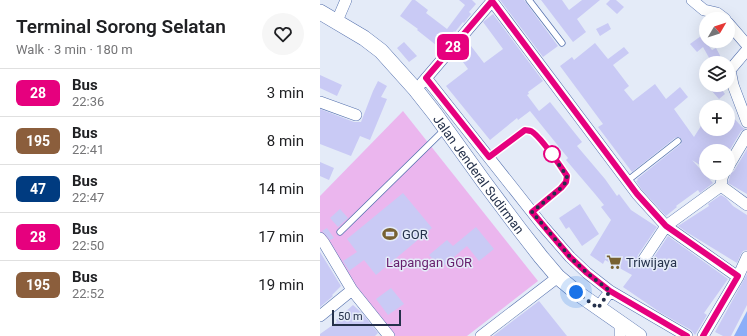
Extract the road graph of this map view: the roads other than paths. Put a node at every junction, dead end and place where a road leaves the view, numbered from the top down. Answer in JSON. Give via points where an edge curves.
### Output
{"nodes":[{"id":1,"x":346,"y":0,"type":"edge"},
{"id":2,"x":492,"y":0,"type":"edge"},
{"id":3,"x":529,"y":0,"type":"edge"},
{"id":4,"x":692,"y":0,"type":"edge"},
{"id":5,"x":320,"y":12,"type":"edge"},
{"id":6,"x":712,"y":12,"type":"edge"},
{"id":7,"x":336,"y":21,"type":"junction"},
{"id":8,"x":735,"y":31,"type":"edge"},
{"id":9,"x":562,"y":43,"type":"dead end"},
{"id":10,"x":747,"y":45,"type":"edge"},
{"id":11,"x":747,"y":50,"type":"edge"},
{"id":12,"x":426,"y":78,"type":"junction"},
{"id":13,"x":416,"y":90,"type":"junction"},
{"id":14,"x":320,"y":102,"type":"edge"},
{"id":15,"x":356,"y":115,"type":"dead end"},
{"id":16,"x":747,"y":122,"type":"edge"},
{"id":17,"x":446,"y":128,"type":"junction"},
{"id":18,"x":747,"y":135,"type":"edge"},
{"id":19,"x":678,"y":141,"type":"dead end"},
{"id":20,"x":735,"y":155,"type":"edge"},
{"id":21,"x":489,"y":157,"type":"junction"},
{"id":22,"x":722,"y":180,"type":"edge"},
{"id":23,"x":627,"y":181,"type":"junction"},
{"id":24,"x":721,"y":186,"type":"junction"},
{"id":25,"x":747,"y":205,"type":"edge"},
{"id":26,"x":532,"y":212,"type":"junction"},
{"id":27,"x":666,"y":226,"type":"junction"},
{"id":28,"x":340,"y":232,"type":"dead end"},
{"id":29,"x":321,"y":242,"type":"edge"},
{"id":30,"x":747,"y":258,"type":"edge"},
{"id":31,"x":644,"y":259,"type":"dead end"},
{"id":32,"x":738,"y":276,"type":"junction"},
{"id":33,"x":558,"y":277,"type":"junction"},
{"id":34,"x":352,"y":290,"type":"junction"},
{"id":35,"x":610,"y":291,"type":"junction"},
{"id":36,"x":598,"y":308,"type":"junction"},
{"id":37,"x":320,"y":316,"type":"edge"},
{"id":38,"x":620,"y":330,"type":"edge"},
{"id":39,"x":389,"y":336,"type":"edge"},
{"id":40,"x":481,"y":336,"type":"edge"},
{"id":41,"x":639,"y":336,"type":"edge"},
{"id":42,"x":687,"y":336,"type":"edge"},
{"id":43,"x":703,"y":336,"type":"edge"}],
"edges":[{"from":1,"to":7,"type":"street"},
{"from":2,"to":12,"type":"street"},
{"from":2,"to":23,"type":"street"},
{"from":3,"to":9,"type":"lane"},
{"from":4,"to":6,"type":"street","via":[[704,10]]},
{"from":5,"to":7,"type":"main road","name":"Jalan Jenderal Sudirman"},
{"from":7,"to":13,"type":"main road","name":"Jalan Jenderal Sudirman","via":[[381,51]]},
{"from":8,"to":10,"type":"street"},
{"from":11,"to":16,"type":"street","via":[[730,70]]},
{"from":12,"to":13,"type":"street"},
{"from":12,"to":21,"type":"street"},
{"from":13,"to":17,"type":"main road","name":"Jalan Jenderal Sudirman"},
{"from":14,"to":15,"type":"street"},
{"from":17,"to":28,"type":"lane"},
{"from":17,"to":33,"type":"main road","name":"Jalan Jenderal Sudirman","via":[[520,230]]},
{"from":18,"to":20,"type":"street"},
{"from":19,"to":23,"type":"lane"},
{"from":21,"to":26,"type":"street"},
{"from":21,"to":26,"type":"lane","via":[[525,130],[539,137],[567,176],[561,188]]},
{"from":22,"to":24,"type":"street"},
{"from":23,"to":27,"type":"street"},
{"from":24,"to":25,"type":"street"},
{"from":24,"to":27,"type":"street"},
{"from":26,"to":35,"type":"street","via":[[570,257]]},
{"from":27,"to":31,"type":"street"},
{"from":27,"to":32,"type":"street"},
{"from":29,"to":34,"type":"street"},
{"from":30,"to":32,"type":"street"},
{"from":32,"to":43,"type":"street"},
{"from":33,"to":36,"type":"main road","name":"Jalan Jenderal Sudirman"},
{"from":33,"to":40,"type":"street"},
{"from":34,"to":37,"type":"street"},
{"from":34,"to":39,"type":"street"},
{"from":35,"to":36,"type":"street"},
{"from":35,"to":42,"type":"street"},
{"from":36,"to":38,"type":"main road","name":"Jalan Jenderal Sudirman"},
{"from":38,"to":41,"type":"main road","name":"Jalan Jenderal Sudirman"}]}
